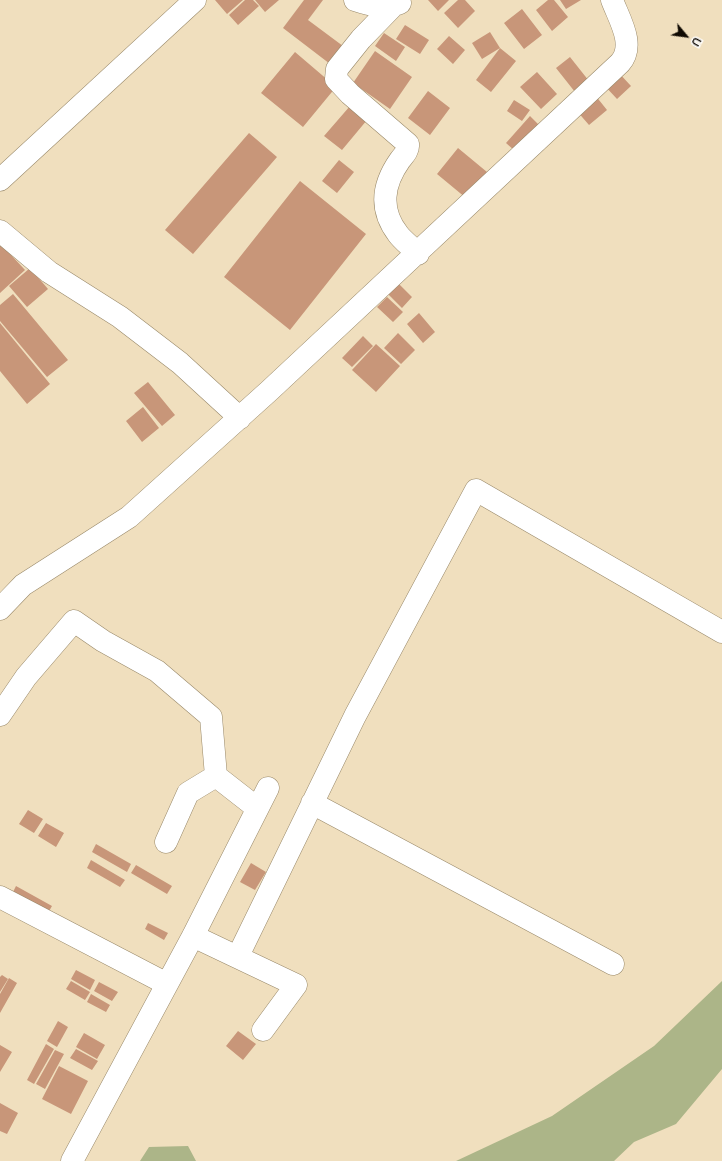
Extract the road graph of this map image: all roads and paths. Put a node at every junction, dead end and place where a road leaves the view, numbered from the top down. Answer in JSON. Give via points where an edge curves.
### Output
{"nodes":[{"id":1,"x":195,"y":0,"type":"edge"},
{"id":2,"x":355,"y":0,"type":"edge"},
{"id":3,"x":612,"y":0,"type":"edge"},
{"id":4,"x":400,"y":3,"type":"edge"},
{"id":5,"x":0,"y":180,"type":"edge"},
{"id":6,"x":0,"y":231,"type":"edge"},
{"id":7,"x":418,"y":254,"type":"junction"},
{"id":8,"x":240,"y":418,"type":"junction"},
{"id":9,"x":0,"y":609,"type":"edge"},
{"id":10,"x":722,"y":632,"type":"edge"},
{"id":11,"x":0,"y":715,"type":"edge"},
{"id":12,"x":216,"y":776,"type":"junction"},
{"id":13,"x":268,"y":788,"type":"dead end"},
{"id":14,"x":312,"y":803,"type":"junction"},
{"id":15,"x":257,"y":808,"type":"junction"},
{"id":16,"x":166,"y":842,"type":"dead end"},
{"id":17,"x":0,"y":897,"type":"edge"},
{"id":18,"x":193,"y":936,"type":"junction"},
{"id":19,"x":238,"y":956,"type":"junction"},
{"id":20,"x":613,"y":964,"type":"dead end"},
{"id":21,"x":167,"y":984,"type":"junction"},
{"id":22,"x":263,"y":1030,"type":"dead end"},
{"id":23,"x":72,"y":1161,"type":"edge"}],
"edges":[{"from":1,"to":5,"type":"street"},
{"from":2,"to":4,"type":"street","via":[[373,6]]},
{"from":3,"to":7,"type":"street","via":[[626,37],[628,48],[625,57]]},
{"from":4,"to":7,"type":"street","via":[[362,39],[337,69],[336,79],[408,144],[408,150],[389,178],[385,211],[398,234]]},
{"from":6,"to":8,"type":"street","via":[[49,272],[120,317],[180,363]]},
{"from":7,"to":8,"type":"street"},
{"from":8,"to":9,"type":"street","via":[[128,517],[23,585]]},
{"from":10,"to":14,"type":"street","via":[[476,490],[355,716]]},
{"from":11,"to":12,"type":"street","via":[[26,677],[74,621],[103,641],[158,671],[211,717]]},
{"from":12,"to":15,"type":"street"},
{"from":12,"to":16,"type":"street","via":[[188,793]]},
{"from":13,"to":15,"type":"street"},
{"from":14,"to":19,"type":"street"},
{"from":14,"to":20,"type":"street"},
{"from":15,"to":18,"type":"street"},
{"from":17,"to":21,"type":"street"},
{"from":18,"to":19,"type":"street"},
{"from":18,"to":21,"type":"street"},
{"from":19,"to":22,"type":"street","via":[[296,985]]},
{"from":21,"to":23,"type":"street"}]}
